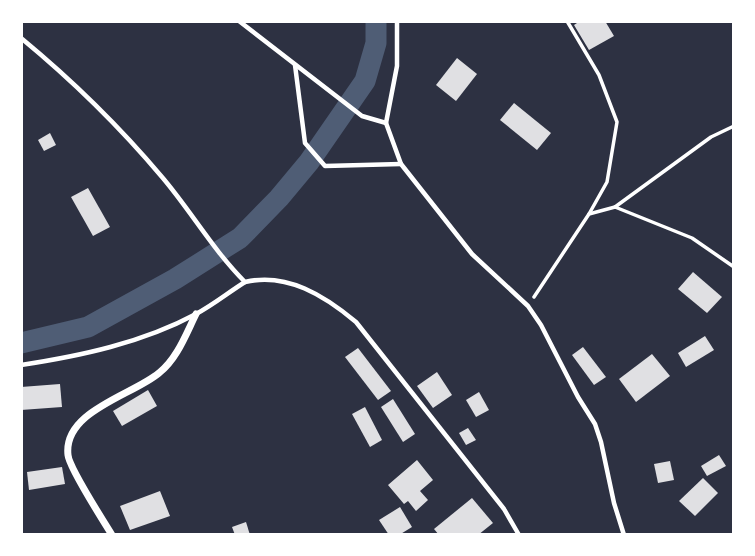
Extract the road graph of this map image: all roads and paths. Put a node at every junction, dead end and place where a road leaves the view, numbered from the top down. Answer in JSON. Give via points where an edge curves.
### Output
{"nodes":[{"id":1,"x":239,"y":21,"type":"edge"},
{"id":2,"x":397,"y":21,"type":"edge"},
{"id":3,"x":567,"y":21,"type":"edge"},
{"id":4,"x":21,"y":37,"type":"edge"},
{"id":5,"x":295,"y":65,"type":"junction"},
{"id":6,"x":386,"y":123,"type":"junction"},
{"id":7,"x":734,"y":126,"type":"edge"},
{"id":8,"x":401,"y":164,"type":"junction"},
{"id":9,"x":615,"y":207,"type":"junction"},
{"id":10,"x":589,"y":214,"type":"junction"},
{"id":11,"x":734,"y":267,"type":"edge"},
{"id":12,"x":245,"y":282,"type":"junction"},
{"id":13,"x":528,"y":306,"type":"junction"},
{"id":14,"x":196,"y":314,"type":"junction"},
{"id":15,"x":21,"y":365,"type":"edge"},
{"id":16,"x":112,"y":535,"type":"edge"},
{"id":17,"x":519,"y":535,"type":"edge"},
{"id":18,"x":624,"y":535,"type":"edge"}],
"edges":[{"from":1,"to":5,"type":"lane"},
{"from":2,"to":6,"type":"lane","via":[[397,66]]},
{"from":3,"to":10,"type":"path","via":[[599,75],[617,122],[607,182]]},
{"from":4,"to":12,"type":"lane","via":[[119,126]]},
{"from":5,"to":6,"type":"lane","via":[[362,116]]},
{"from":5,"to":8,"type":"lane","via":[[305,144],[325,166]]},
{"from":6,"to":8,"type":"lane"},
{"from":7,"to":9,"type":"path","via":[[711,137]]},
{"from":8,"to":13,"type":"lane","via":[[472,254]]},
{"from":9,"to":10,"type":"path"},
{"from":9,"to":11,"type":"path","via":[[692,238]]},
{"from":10,"to":13,"type":"path"},
{"from":12,"to":14,"type":"lane"},
{"from":12,"to":17,"type":"lane","via":[[297,284],[330,300],[356,322],[504,509]]},
{"from":13,"to":18,"type":"lane","via":[[595,424]]},
{"from":14,"to":15,"type":"lane","via":[[80,356]]},
{"from":14,"to":16,"type":"street","via":[[159,374],[86,416],[74,430],[70,461]]}]}
